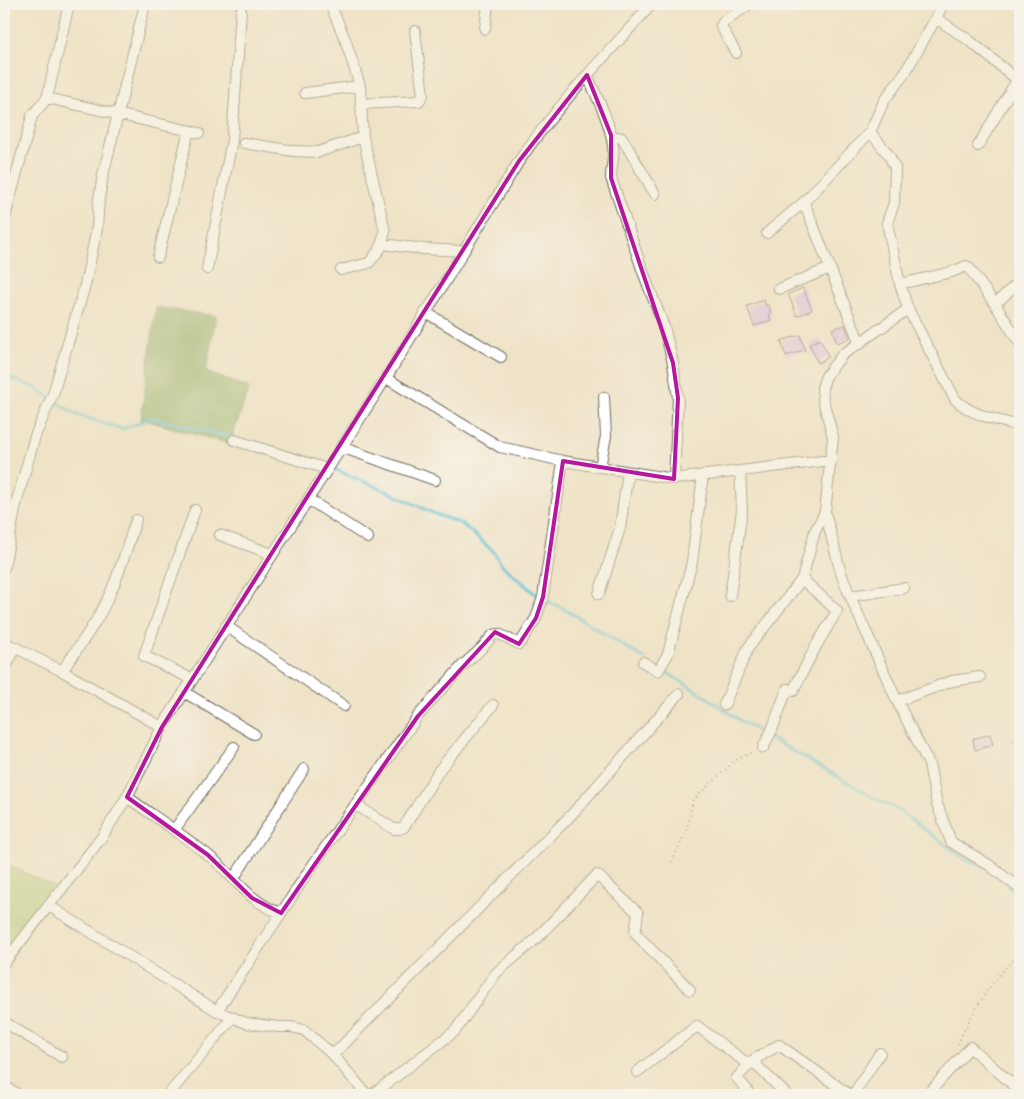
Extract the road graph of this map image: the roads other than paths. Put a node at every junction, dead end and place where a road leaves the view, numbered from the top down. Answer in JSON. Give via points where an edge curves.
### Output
{"nodes":[{"id":1,"x":69,"y":4,"type":"edge"},
{"id":2,"x":145,"y":4,"type":"edge"},
{"id":3,"x":330,"y":4,"type":"edge"},
{"id":4,"x":488,"y":4,"type":"edge"},
{"id":5,"x":652,"y":4,"type":"edge"},
{"id":6,"x":750,"y":4,"type":"edge"},
{"id":7,"x":942,"y":4,"type":"edge"},
{"id":8,"x":241,"y":11,"type":"dead end"},
{"id":9,"x":936,"y":18,"type":"junction"},
{"id":10,"x":485,"y":29,"type":"dead end"},
{"id":11,"x":415,"y":31,"type":"dead end"},
{"id":12,"x":736,"y":53,"type":"dead end"},
{"id":13,"x":587,"y":75,"type":"junction"},
{"id":14,"x":1019,"y":81,"type":"edge"},
{"id":15,"x":360,"y":86,"type":"junction"},
{"id":16,"x":305,"y":93,"type":"dead end"},
{"id":17,"x":47,"y":98,"type":"junction"},
{"id":18,"x":361,"y":104,"type":"junction"},
{"id":19,"x":118,"y":114,"type":"junction"},
{"id":20,"x":870,"y":132,"type":"junction"},
{"id":21,"x":611,"y":135,"type":"junction"},
{"id":22,"x":363,"y":138,"type":"junction"},
{"id":23,"x":244,"y":143,"type":"dead end"},
{"id":24,"x":978,"y":146,"type":"dead end"},
{"id":25,"x":655,"y":194,"type":"dead end"},
{"id":26,"x":804,"y":202,"type":"junction"},
{"id":27,"x":4,"y":221,"type":"edge"},
{"id":28,"x":768,"y":233,"type":"dead end"},
{"id":29,"x":382,"y":244,"type":"junction"},
{"id":30,"x":463,"y":251,"type":"junction"},
{"id":31,"x":158,"y":257,"type":"dead end"},
{"id":32,"x":830,"y":268,"type":"junction"},
{"id":33,"x":207,"y":269,"type":"dead end"},
{"id":34,"x":341,"y":270,"type":"dead end"},
{"id":35,"x":1020,"y":281,"type":"edge"},
{"id":36,"x":900,"y":284,"type":"junction"},
{"id":37,"x":779,"y":289,"type":"dead end"},
{"id":38,"x":995,"y":304,"type":"junction"},
{"id":39,"x":908,"y":309,"type":"junction"},
{"id":40,"x":425,"y":312,"type":"junction"},
{"id":41,"x":1019,"y":342,"type":"edge"},
{"id":42,"x":860,"y":344,"type":"junction"},
{"id":43,"x":501,"y":357,"type":"dead end"},
{"id":44,"x":386,"y":378,"type":"junction"},
{"id":45,"x":604,"y":397,"type":"dead end"},
{"id":46,"x":1020,"y":426,"type":"edge"},
{"id":47,"x":234,"y":440,"type":"dead end"},
{"id":48,"x":341,"y":448,"type":"junction"},
{"id":49,"x":831,"y":460,"type":"junction"},
{"id":50,"x":562,"y":461,"type":"junction"},
{"id":51,"x":600,"y":467,"type":"junction"},
{"id":52,"x":327,"y":469,"type":"junction"},
{"id":53,"x":740,"y":471,"type":"junction"},
{"id":54,"x":628,"y":472,"type":"junction"},
{"id":55,"x":704,"y":476,"type":"junction"},
{"id":56,"x":674,"y":479,"type":"junction"},
{"id":57,"x":435,"y":480,"type":"dead end"},
{"id":58,"x":308,"y":499,"type":"junction"},
{"id":59,"x":195,"y":510,"type":"dead end"},
{"id":60,"x":825,"y":512,"type":"junction"},
{"id":61,"x":136,"y":520,"type":"dead end"},
{"id":62,"x":220,"y":535,"type":"dead end"},
{"id":63,"x":368,"y":538,"type":"dead end"},
{"id":64,"x":272,"y":554,"type":"junction"},
{"id":65,"x":4,"y":568,"type":"edge"},
{"id":66,"x":802,"y":579,"type":"junction"},
{"id":67,"x":904,"y":588,"type":"dead end"},
{"id":68,"x":599,"y":594,"type":"dead end"},
{"id":69,"x":730,"y":596,"type":"dead end"},
{"id":70,"x":850,"y":596,"type":"junction"},
{"id":71,"x":226,"y":626,"type":"junction"},
{"id":72,"x":4,"y":642,"type":"edge"},
{"id":73,"x":16,"y":647,"type":"junction"},
{"id":74,"x":643,"y":662,"type":"dead end"},
{"id":75,"x":4,"y":670,"type":"edge"},
{"id":76,"x":62,"y":671,"type":"junction"},
{"id":77,"x":980,"y":677,"type":"dead end"},
{"id":78,"x":192,"y":679,"type":"junction"},
{"id":79,"x":184,"y":692,"type":"junction"},
{"id":80,"x":679,"y":694,"type":"dead end"},
{"id":81,"x":896,"y":701,"type":"junction"},
{"id":82,"x":492,"y":705,"type":"dead end"},
{"id":83,"x":724,"y":705,"type":"dead end"},
{"id":84,"x":344,"y":706,"type":"dead end"},
{"id":85,"x":162,"y":727,"type":"junction"},
{"id":86,"x":254,"y":734,"type":"dead end"},
{"id":87,"x":766,"y":741,"type":"road end"},
{"id":88,"x":234,"y":747,"type":"dead end"},
{"id":89,"x":304,"y":769,"type":"dead end"},
{"id":90,"x":128,"y":797,"type":"junction"},
{"id":91,"x":356,"y":805,"type":"junction"},
{"id":92,"x":174,"y":830,"type":"junction"},
{"id":93,"x":234,"y":878,"type":"junction"},
{"id":94,"x":1020,"y":889,"type":"edge"},
{"id":95,"x":49,"y":906,"type":"junction"},
{"id":96,"x":280,"y":913,"type":"junction"},
{"id":97,"x":4,"y":963,"type":"edge"},
{"id":98,"x":690,"y":990,"type":"dead end"},
{"id":99,"x":217,"y":1010,"type":"junction"},
{"id":100,"x":233,"y":1017,"type":"junction"},
{"id":101,"x":4,"y":1022,"type":"edge"},
{"id":102,"x":880,"y":1053,"type":"dead end"},
{"id":103,"x":333,"y":1054,"type":"junction"},
{"id":104,"x":62,"y":1057,"type":"dead end"},
{"id":105,"x":750,"y":1062,"type":"junction"},
{"id":106,"x":637,"y":1072,"type":"dead end"},
{"id":107,"x":4,"y":1086,"type":"edge"},
{"id":108,"x":1020,"y":1091,"type":"edge"},
{"id":109,"x":786,"y":1093,"type":"dead end"},
{"id":110,"x":19,"y":1095,"type":"edge"},
{"id":111,"x":168,"y":1095,"type":"edge"},
{"id":112,"x":367,"y":1095,"type":"edge"},
{"id":113,"x":372,"y":1095,"type":"edge"},
{"id":114,"x":747,"y":1095,"type":"edge"},
{"id":115,"x":852,"y":1095,"type":"edge"},
{"id":116,"x":927,"y":1095,"type":"edge"}],
"edges":[{"from":1,"to":17,"type":"street"},
{"from":2,"to":19,"type":"street"},
{"from":3,"to":15,"type":"street"},
{"from":4,"to":10,"type":"street"},
{"from":5,"to":13,"type":"street"},
{"from":6,"to":12,"type":"street","via":[[721,26]]},
{"from":7,"to":9,"type":"street"},
{"from":8,"to":33,"type":"street","via":[[232,140]]},
{"from":9,"to":14,"type":"street"},
{"from":9,"to":20,"type":"street","via":[[906,71],[884,101]]},
{"from":11,"to":18,"type":"street","via":[[421,99]]},
{"from":13,"to":21,"type":"street"},
{"from":13,"to":30,"type":"street","via":[[541,128]]},
{"from":14,"to":24,"type":"street"},
{"from":15,"to":16,"type":"street"},
{"from":15,"to":18,"type":"street"},
{"from":17,"to":19,"type":"street"},
{"from":17,"to":27,"type":"street","via":[[32,116]]},
{"from":18,"to":22,"type":"street"},
{"from":19,"to":31,"type":"street","via":[[194,132]]},
{"from":19,"to":65,"type":"street","via":[[103,176],[94,251],[51,397],[35,436],[16,504]]},
{"from":20,"to":26,"type":"street"},
{"from":20,"to":36,"type":"street","via":[[890,155],[895,168],[894,203],[887,223]]},
{"from":21,"to":25,"type":"street","via":[[622,138]]},
{"from":21,"to":56,"type":"street","via":[[614,148],[611,178],[664,327],[673,363],[678,398]]},
{"from":22,"to":23,"type":"street","via":[[318,152]]},
{"from":22,"to":29,"type":"street","via":[[385,231]]},
{"from":26,"to":28,"type":"street"},
{"from":26,"to":32,"type":"street"},
{"from":29,"to":30,"type":"street"},
{"from":29,"to":34,"type":"street","via":[[369,263]]},
{"from":30,"to":40,"type":"street"},
{"from":32,"to":37,"type":"street"},
{"from":32,"to":42,"type":"street"},
{"from":35,"to":38,"type":"street"},
{"from":36,"to":38,"type":"street","via":[[966,266]]},
{"from":36,"to":39,"type":"street"},
{"from":38,"to":41,"type":"street"},
{"from":39,"to":42,"type":"street"},
{"from":39,"to":46,"type":"street","via":[[955,398],[975,413]]},
{"from":40,"to":43,"type":"street"},
{"from":40,"to":44,"type":"street"},
{"from":42,"to":49,"type":"street","via":[[842,355],[826,376],[822,388],[832,437]]},
{"from":44,"to":48,"type":"street"},
{"from":44,"to":50,"type":"street","via":[[500,447]]},
{"from":45,"to":51,"type":"street","via":[[606,436]]},
{"from":47,"to":52,"type":"street"},
{"from":48,"to":52,"type":"street"},
{"from":48,"to":57,"type":"street"},
{"from":49,"to":53,"type":"street"},
{"from":49,"to":60,"type":"street"},
{"from":50,"to":51,"type":"street"},
{"from":50,"to":91,"type":"street","via":[[542,600],[536,618],[519,644],[495,634],[462,666],[418,716]]},
{"from":51,"to":54,"type":"street"},
{"from":52,"to":58,"type":"street"},
{"from":53,"to":55,"type":"street"},
{"from":53,"to":69,"type":"street","via":[[742,510]]},
{"from":54,"to":56,"type":"street"},
{"from":54,"to":68,"type":"street","via":[[620,528]]},
{"from":55,"to":56,"type":"street"},
{"from":55,"to":74,"type":"street","via":[[692,562],[668,654],[658,671]]},
{"from":58,"to":63,"type":"street"},
{"from":58,"to":64,"type":"street"},
{"from":59,"to":78,"type":"street","via":[[144,656]]},
{"from":60,"to":66,"type":"street","via":[[815,531]]},
{"from":60,"to":70,"type":"street"},
{"from":61,"to":76,"type":"street","via":[[107,600]]},
{"from":62,"to":64,"type":"street"},
{"from":64,"to":71,"type":"street"},
{"from":66,"to":83,"type":"street","via":[[748,648]]},
{"from":66,"to":87,"type":"street","via":[[837,611],[793,691],[787,689]]},
{"from":67,"to":70,"type":"street"},
{"from":70,"to":81,"type":"street"},
{"from":71,"to":78,"type":"street"},
{"from":71,"to":84,"type":"street"},
{"from":72,"to":73,"type":"street"},
{"from":73,"to":75,"type":"street"},
{"from":73,"to":76,"type":"street"},
{"from":76,"to":85,"type":"street"},
{"from":77,"to":81,"type":"street","via":[[952,681]]},
{"from":78,"to":79,"type":"street"},
{"from":79,"to":85,"type":"street"},
{"from":79,"to":86,"type":"street"},
{"from":80,"to":103,"type":"street","via":[[572,814]]},
{"from":81,"to":94,"type":"street","via":[[929,764],[937,804],[951,842]]},
{"from":82,"to":91,"type":"street","via":[[440,769],[404,827],[394,829]]},
{"from":85,"to":90,"type":"street"},
{"from":88,"to":92,"type":"street"},
{"from":89,"to":93,"type":"street"},
{"from":90,"to":92,"type":"street"},
{"from":90,"to":95,"type":"street"},
{"from":91,"to":96,"type":"street"},
{"from":92,"to":93,"type":"street"},
{"from":93,"to":96,"type":"street","via":[[252,898]]},
{"from":95,"to":97,"type":"street"},
{"from":95,"to":99,"type":"street"},
{"from":96,"to":99,"type":"street"},
{"from":98,"to":113,"type":"street","via":[[635,933],[638,913],[597,874],[536,939],[496,973],[455,1031]]},
{"from":99,"to":100,"type":"street"},
{"from":100,"to":103,"type":"street","via":[[246,1023],[304,1030]]},
{"from":100,"to":111,"type":"street"},
{"from":101,"to":104,"type":"street"},
{"from":102,"to":115,"type":"street"},
{"from":103,"to":112,"type":"street"},
{"from":105,"to":106,"type":"street","via":[[697,1026]]},
{"from":105,"to":109,"type":"street"},
{"from":105,"to":114,"type":"street","via":[[737,1078],[747,1090]]},
{"from":105,"to":115,"type":"street","via":[[779,1045]]},
{"from":107,"to":110,"type":"street"},
{"from":108,"to":116,"type":"street","via":[[970,1047]]}]}
